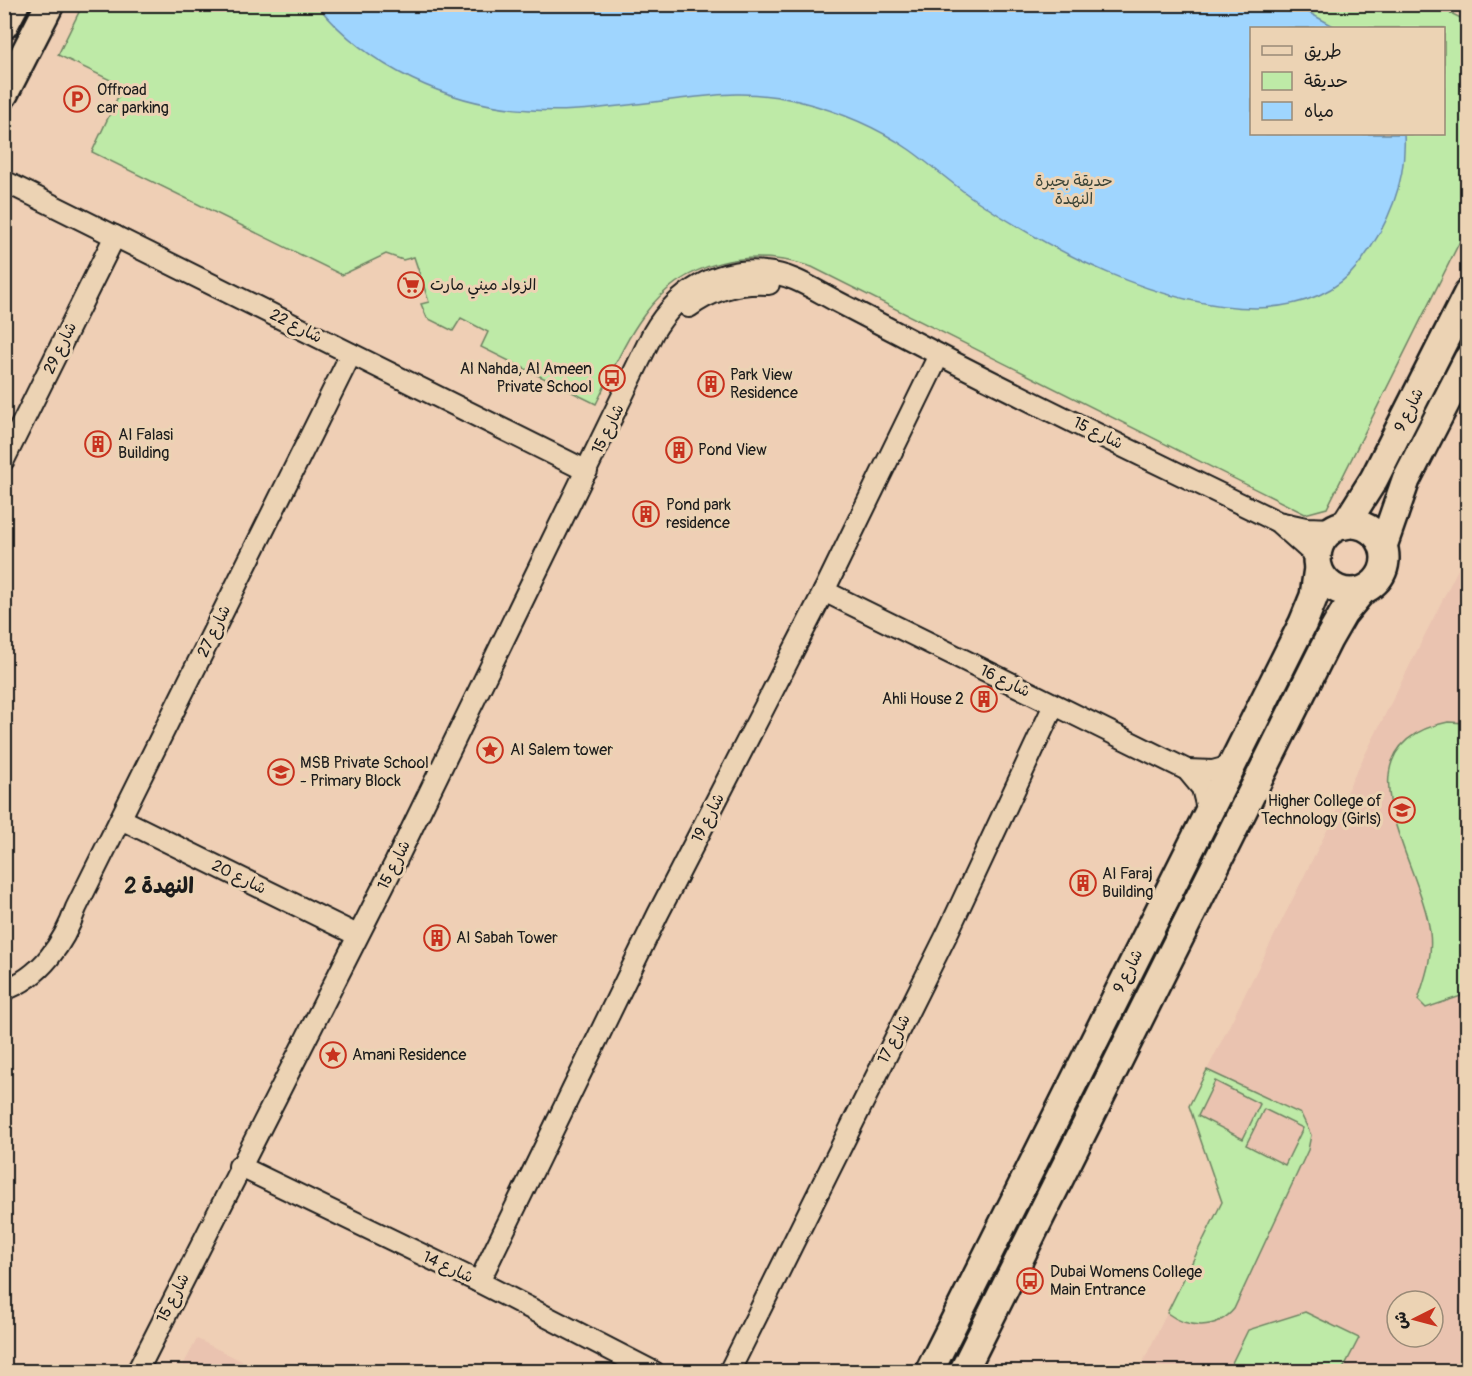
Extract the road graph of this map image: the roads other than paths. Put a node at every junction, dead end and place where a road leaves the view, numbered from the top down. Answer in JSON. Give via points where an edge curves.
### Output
{"nodes":[{"id":1,"x":15,"y":4,"type":"edge"},
{"id":2,"x":50,"y":4,"type":"edge"},
{"id":3,"x":4,"y":25,"type":"edge"},
{"id":4,"x":4,"y":94,"type":"edge"},
{"id":5,"x":4,"y":181,"type":"edge"},
{"id":6,"x":115,"y":236,"type":"junction"},
{"id":7,"x":1467,"y":293,"type":"edge"},
{"id":8,"x":351,"y":354,"type":"junction"},
{"id":9,"x":939,"y":355,"type":"junction"},
{"id":10,"x":1467,"y":359,"type":"edge"},
{"id":11,"x":4,"y":460,"type":"edge"},
{"id":12,"x":587,"y":471,"type":"junction"},
{"id":13,"x":1278,"y":522,"type":"junction"},
{"id":14,"x":1340,"y":527,"type":"junction"},
{"id":15,"x":1383,"y":546,"type":"junction"},
{"id":16,"x":1318,"y":562,"type":"junction"},
{"id":17,"x":824,"y":591,"type":"junction"},
{"id":18,"x":1362,"y":591,"type":"junction"},
{"id":19,"x":1054,"y":705,"type":"junction"},
{"id":20,"x":1231,"y":766,"type":"junction"},
{"id":21,"x":1187,"y":770,"type":"junction"},
{"id":22,"x":1208,"y":812,"type":"junction"},
{"id":23,"x":121,"y":819,"type":"junction"},
{"id":24,"x":1163,"y":901,"type":"junction"},
{"id":25,"x":76,"y":908,"type":"junction"},
{"id":26,"x":357,"y":935,"type":"junction"},
{"id":27,"x":4,"y":975,"type":"edge"},
{"id":28,"x":4,"y":990,"type":"edge"},
{"id":29,"x":1140,"y":1018,"type":"junction"},
{"id":30,"x":239,"y":1166,"type":"junction"},
{"id":31,"x":479,"y":1282,"type":"junction"},
{"id":32,"x":136,"y":1371,"type":"edge"},
{"id":33,"x":654,"y":1371,"type":"edge"},
{"id":34,"x":729,"y":1371,"type":"edge"},
{"id":35,"x":928,"y":1371,"type":"edge"},
{"id":36,"x":963,"y":1371,"type":"edge"}],
"edges":[{"from":1,"to":3,"type":"street"},
{"from":2,"to":4,"type":"street"},
{"from":5,"to":6,"type":"street","name":"شارع 22"},
{"from":6,"to":8,"type":"street","name":"شارع 22"},
{"from":6,"to":11,"type":"street","name":"شارع 29"},
{"from":7,"to":14,"type":"street","name":"شارع 9","via":[[1374,479]]},
{"from":8,"to":12,"type":"street","name":"شارع 22"},
{"from":8,"to":23,"type":"street","name":"شارع 27"},
{"from":9,"to":12,"type":"street","name":"شارع 15","via":[[821,294],[760,284],[714,292],[680,314],[645,355]]},
{"from":9,"to":13,"type":"street","name":"شارع 15"},
{"from":9,"to":17,"type":"street","name":"شارع 19"},
{"from":10,"to":15,"type":"street","name":"شارع 9","via":[[1406,480]]},
{"from":12,"to":26,"type":"street","name":"شارع 15"},
{"from":13,"to":14,"type":"street","name":"شارع 15","via":[[1306,528]]},
{"from":13,"to":16,"type":"street","name":"شارع 15"},
{"from":14,"to":15,"type":"street","via":[[1368,529]]},
{"from":14,"to":16,"type":"street","via":[[1326,536]]},
{"from":15,"to":18,"type":"street","via":[[1384,568],[1371,586]]},
{"from":16,"to":18,"type":"street","via":[[1330,585],[1340,591]]},
{"from":16,"to":20,"type":"street","name":"شارع 9","via":[[1309,609]]},
{"from":17,"to":19,"type":"street","name":"شارع 16"},
{"from":17,"to":31,"type":"street","name":"شارع 19","via":[[658,914]]},
{"from":18,"to":29,"type":"street","name":"شارع 9","via":[[1328,640]]},
{"from":19,"to":21,"type":"street","name":"شارع 16"},
{"from":19,"to":34,"type":"street","name":"شارع 17","via":[[948,932]]},
{"from":20,"to":21,"type":"street","name":"شارع 16","via":[[1213,771]]},
{"from":20,"to":22,"type":"street","name":"شارع 9"},
{"from":21,"to":22,"type":"street","name":"شارع 16","via":[[1202,788]]},
{"from":22,"to":24,"type":"street","name":"شارع 9"},
{"from":23,"to":25,"type":"street","name":"شارع 27"},
{"from":23,"to":26,"type":"street","name":"شارع 20"},
{"from":24,"to":29,"type":"street","via":[[1157,938],[1137,991]]},
{"from":24,"to":35,"type":"street","name":"شارع 9"},
{"from":25,"to":27,"type":"street","name":"شارع 27","via":[[37,954]]},
{"from":25,"to":28,"type":"street","name":"شارع 27","via":[[65,935],[47,961]]},
{"from":26,"to":30,"type":"street","name":"شارع 15"},
{"from":29,"to":36,"type":"street","name":"شارع 9"},
{"from":30,"to":31,"type":"street","name":"شارع 14"},
{"from":30,"to":32,"type":"street","name":"شارع 15"},
{"from":31,"to":33,"type":"street","name":"شارع 14"}]}
